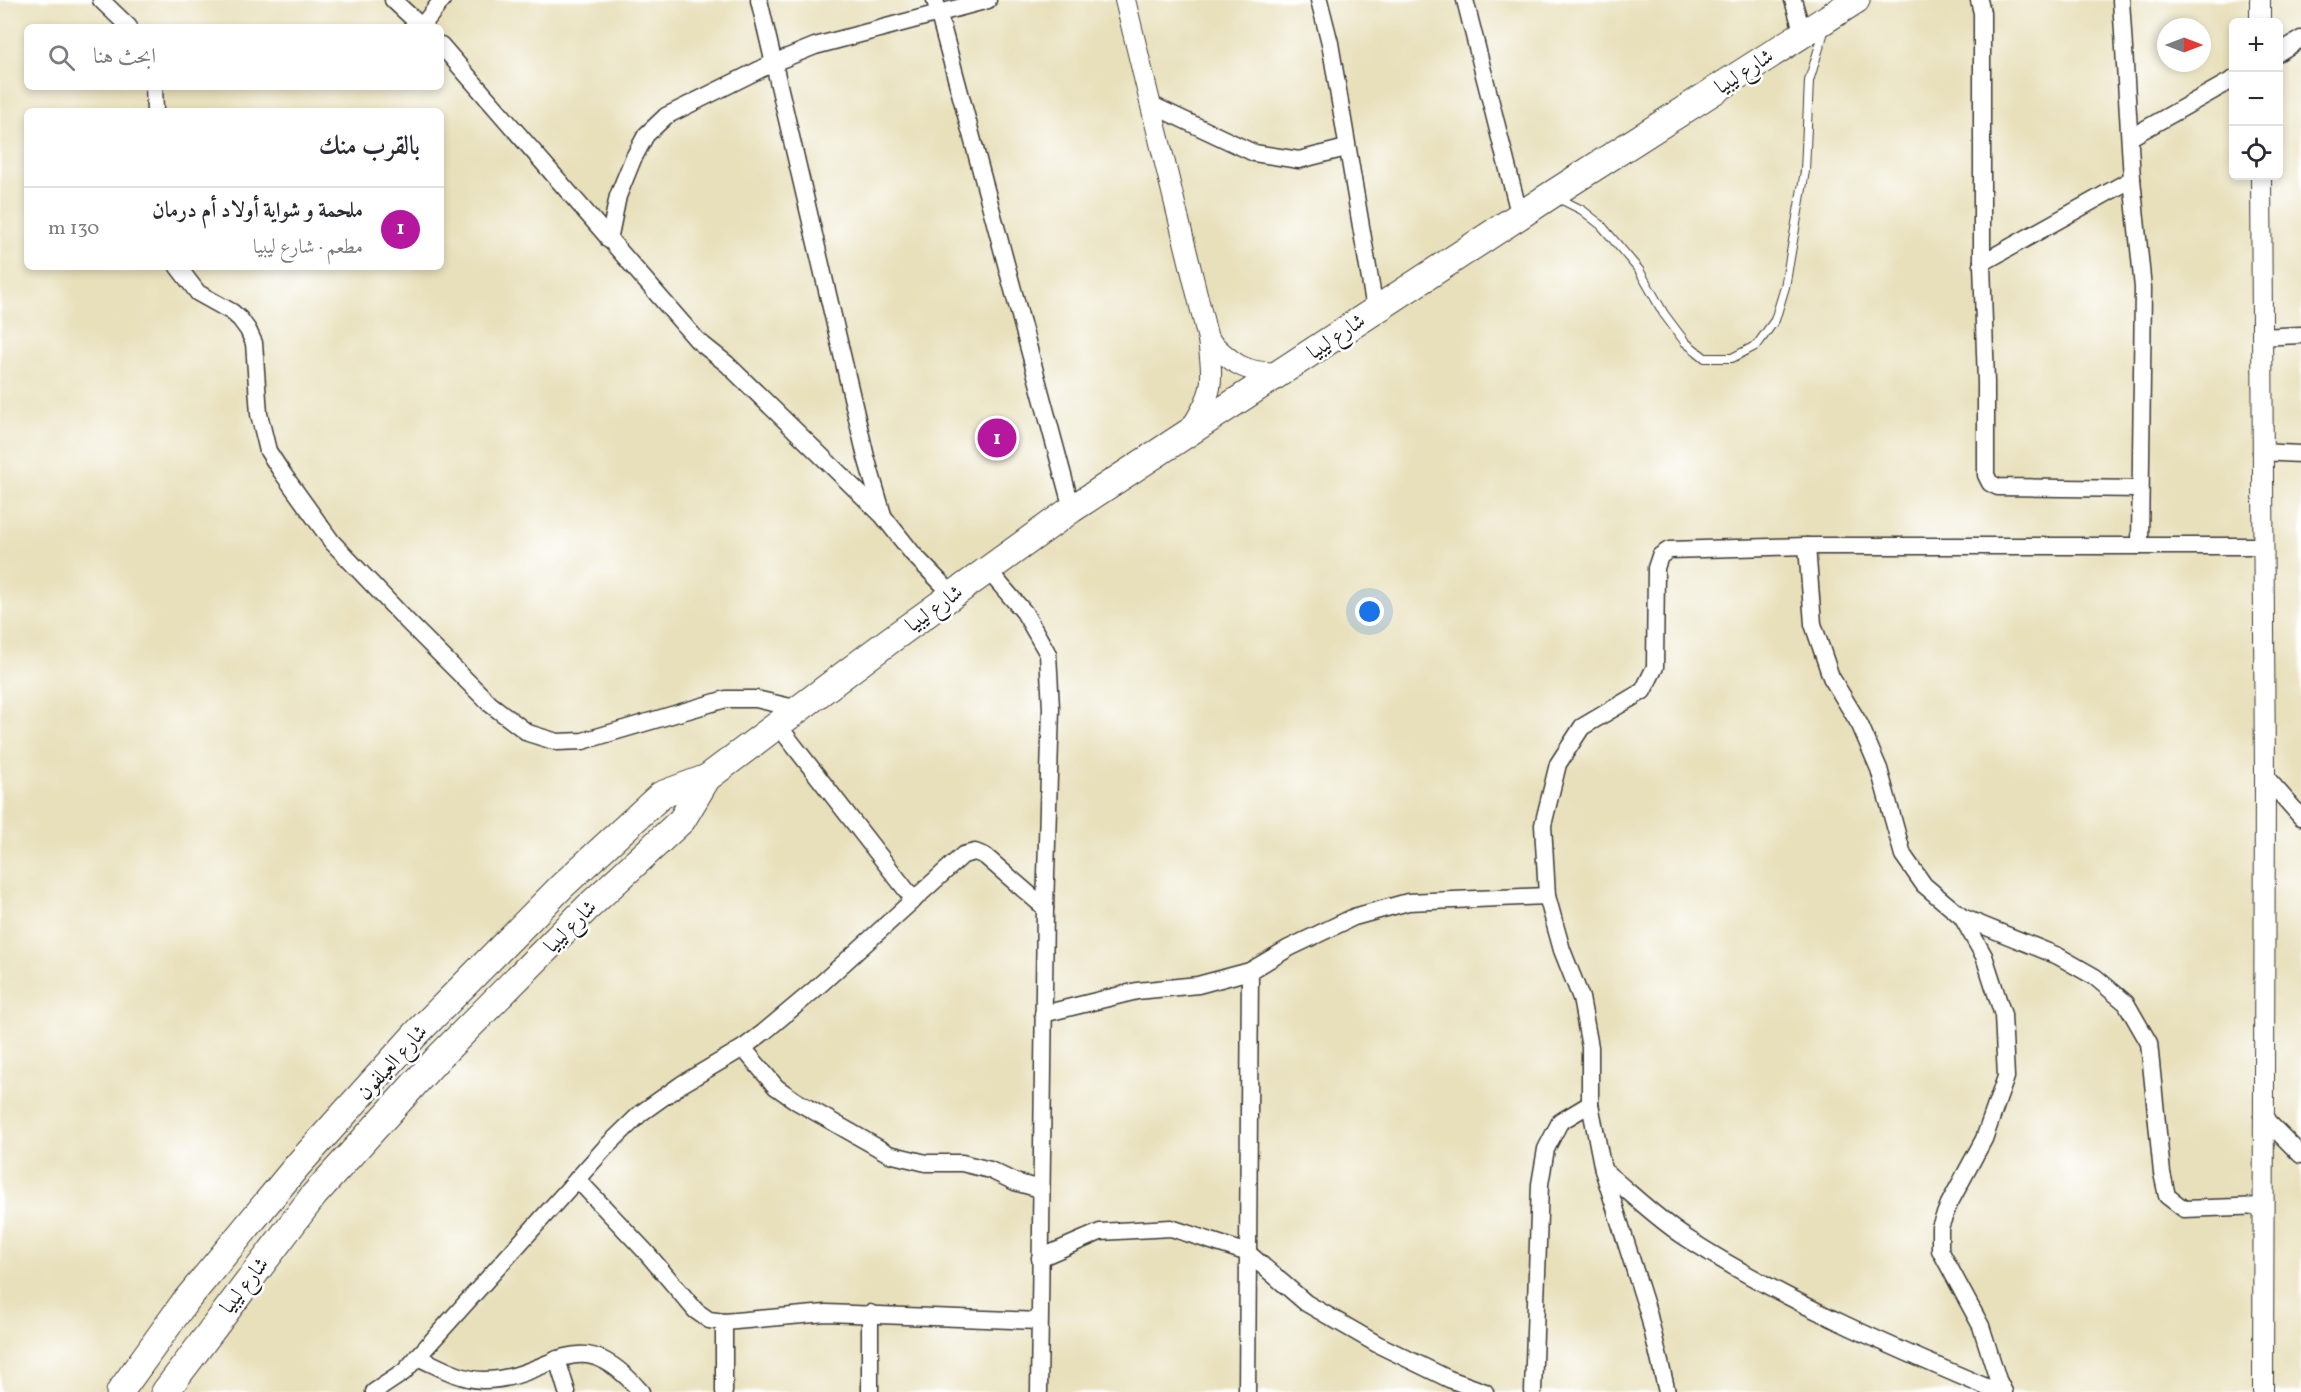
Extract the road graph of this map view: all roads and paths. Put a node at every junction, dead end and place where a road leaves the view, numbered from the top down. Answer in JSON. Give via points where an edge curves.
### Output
{"nodes":[{"id":1,"x":101,"y":0,"type":"edge"},
{"id":2,"x":393,"y":0,"type":"edge"},
{"id":3,"x":442,"y":0,"type":"edge"},
{"id":4,"x":759,"y":0,"type":"edge"},
{"id":5,"x":988,"y":0,"type":"edge"},
{"id":6,"x":1125,"y":0,"type":"edge"},
{"id":7,"x":1319,"y":0,"type":"edge"},
{"id":8,"x":1465,"y":0,"type":"edge"},
{"id":9,"x":1793,"y":0,"type":"edge"},
{"id":10,"x":1856,"y":0,"type":"edge"},
{"id":11,"x":1979,"y":0,"type":"edge"},
{"id":12,"x":2121,"y":0,"type":"edge"},
{"id":13,"x":2260,"y":0,"type":"edge"},
{"id":14,"x":937,"y":6,"type":"edge"},
{"id":15,"x":2260,"y":18,"type":"edge"},
{"id":16,"x":1828,"y":19,"type":"junction"},
{"id":17,"x":126,"y":24,"type":"edge"},
{"id":18,"x":419,"y":24,"type":"edge"},
{"id":19,"x":424,"y":24,"type":"edge"},
{"id":20,"x":1803,"y":34,"type":"junction"},
{"id":21,"x":2301,"y":39,"type":"edge"},
{"id":22,"x":444,"y":48,"type":"edge"},
{"id":23,"x":2283,"y":50,"type":"edge"},
{"id":24,"x":773,"y":63,"type":"junction"},
{"id":25,"x":2229,"y":82,"type":"edge"},
{"id":26,"x":154,"y":90,"type":"edge"},
{"id":27,"x":1150,"y":104,"type":"junction"},
{"id":28,"x":155,"y":108,"type":"edge"},
{"id":29,"x":2131,"y":137,"type":"junction"},
{"id":30,"x":1346,"y":148,"type":"junction"},
{"id":31,"x":2132,"y":179,"type":"junction"},
{"id":32,"x":2261,"y":180,"type":"edge"},
{"id":33,"x":1551,"y":195,"type":"junction"},
{"id":34,"x":1520,"y":217,"type":"junction"},
{"id":35,"x":609,"y":240,"type":"junction"},
{"id":36,"x":1982,"y":263,"type":"junction"},
{"id":37,"x":180,"y":270,"type":"edge"},
{"id":38,"x":1375,"y":309,"type":"junction"},
{"id":39,"x":2301,"y":335,"type":"edge"},
{"id":40,"x":2261,"y":337,"type":"junction"},
{"id":41,"x":1208,"y":339,"type":"junction"},
{"id":42,"x":1283,"y":372,"type":"junction"},
{"id":43,"x":1186,"y":435,"type":"junction"},
{"id":44,"x":2261,"y":452,"type":"junction"},
{"id":45,"x":2301,"y":454,"type":"edge"},
{"id":46,"x":2140,"y":489,"type":"junction"},
{"id":47,"x":1072,"y":509,"type":"junction"},
{"id":48,"x":883,"y":516,"type":"junction"},
{"id":49,"x":1807,"y":546,"type":"junction"},
{"id":50,"x":2140,"y":546,"type":"junction"},
{"id":51,"x":2262,"y":546,"type":"junction"},
{"id":52,"x":987,"y":569,"type":"junction"},
{"id":53,"x":953,"y":595,"type":"junction"},
{"id":54,"x":799,"y":708,"type":"junction"},
{"id":55,"x":777,"y":724,"type":"junction"},
{"id":56,"x":2265,"y":776,"type":"junction"},
{"id":57,"x":706,"y":778,"type":"junction"},
{"id":58,"x":2301,"y":817,"type":"edge"},
{"id":59,"x":1547,"y":896,"type":"junction"},
{"id":60,"x":914,"y":900,"type":"junction"},
{"id":61,"x":1044,"y":908,"type":"junction"},
{"id":62,"x":1962,"y":917,"type":"junction"},
{"id":63,"x":1250,"y":970,"type":"junction"},
{"id":64,"x":1044,"y":1014,"type":"junction"},
{"id":65,"x":743,"y":1048,"type":"junction"},
{"id":66,"x":1590,"y":1104,"type":"junction"},
{"id":67,"x":2262,"y":1116,"type":"junction"},
{"id":68,"x":2301,"y":1155,"type":"edge"},
{"id":69,"x":1603,"y":1170,"type":"junction"},
{"id":70,"x":577,"y":1179,"type":"junction"},
{"id":71,"x":1040,"y":1189,"type":"junction"},
{"id":72,"x":2263,"y":1206,"type":"junction"},
{"id":73,"x":1248,"y":1253,"type":"junction"},
{"id":74,"x":1040,"y":1258,"type":"junction"},
{"id":75,"x":870,"y":1313,"type":"junction"},
{"id":76,"x":1039,"y":1321,"type":"junction"},
{"id":77,"x":724,"y":1322,"type":"junction"},
{"id":78,"x":417,"y":1357,"type":"junction"},
{"id":79,"x":556,"y":1359,"type":"junction"},
{"id":80,"x":378,"y":1391,"type":"edge"},
{"id":81,"x":120,"y":1392,"type":"edge"},
{"id":82,"x":165,"y":1392,"type":"edge"},
{"id":83,"x":567,"y":1392,"type":"edge"},
{"id":84,"x":641,"y":1392,"type":"edge"},
{"id":85,"x":724,"y":1392,"type":"edge"},
{"id":86,"x":870,"y":1392,"type":"edge"},
{"id":87,"x":1039,"y":1392,"type":"edge"},
{"id":88,"x":1247,"y":1392,"type":"edge"},
{"id":89,"x":1485,"y":1392,"type":"edge"},
{"id":90,"x":1533,"y":1392,"type":"edge"},
{"id":91,"x":1667,"y":1392,"type":"edge"},
{"id":92,"x":1998,"y":1392,"type":"edge"},
{"id":93,"x":2004,"y":1392,"type":"edge"},
{"id":94,"x":2263,"y":1392,"type":"edge"}],
"edges":[{"from":1,"to":17,"type":"street"},
{"from":2,"to":18,"type":"street"},
{"from":3,"to":19,"type":"street"},
{"from":4,"to":24,"type":"street"},
{"from":5,"to":14,"type":"street"},
{"from":6,"to":27,"type":"street"},
{"from":7,"to":30,"type":"street"},
{"from":8,"to":34,"type":"street"},
{"from":9,"to":20,"type":"street"},
{"from":10,"to":16,"type":"highway","name":"شارع ليبيا"},
{"from":11,"to":36,"type":"street"},
{"from":12,"to":29,"type":"street"},
{"from":13,"to":15,"type":"street"},
{"from":14,"to":24,"type":"street"},
{"from":14,"to":47,"type":"street"},
{"from":16,"to":20,"type":"highway","name":"شارع ليبيا"},
{"from":16,"to":33,"type":"lane","via":[[1809,81],[1805,171],[1785,287],[1776,320],[1757,345],[1732,358],[1705,358],[1685,342],[1639,270],[1601,225],[1582,210]]},
{"from":20,"to":33,"type":"highway","name":"شارع ليبيا"},
{"from":21,"to":23,"type":"street"},
{"from":22,"to":35,"type":"street"},
{"from":24,"to":35,"type":"street","via":[[666,116],[646,135],[618,196]]},
{"from":24,"to":48,"type":"street"},
{"from":25,"to":29,"type":"street"},
{"from":26,"to":28,"type":"street"},
{"from":27,"to":30,"type":"street","via":[[1254,153],[1299,160]]},
{"from":27,"to":41,"type":"street"},
{"from":29,"to":31,"type":"street"},
{"from":30,"to":38,"type":"street"},
{"from":31,"to":36,"type":"street"},
{"from":31,"to":46,"type":"street","via":[[2143,288]]},
{"from":32,"to":40,"type":"street"},
{"from":33,"to":34,"type":"highway","name":"شارع ليبيا"},
{"from":34,"to":38,"type":"highway","name":"شارع ليبيا"},
{"from":35,"to":48,"type":"street","via":[[697,340],[727,364]]},
{"from":36,"to":46,"type":"street","via":[[1986,475],[1990,483],[1998,487]]},
{"from":37,"to":54,"type":"street","via":[[198,293],[231,312],[248,330],[254,343],[259,414],[268,451],[332,542],[490,704],[528,733],[557,742],[583,741],[726,699],[756,699]]},
{"from":38,"to":42,"type":"highway","name":"شارع ليبيا"},
{"from":39,"to":40,"type":"street"},
{"from":40,"to":44,"type":"street"},
{"from":41,"to":42,"type":"street","via":[[1227,359],[1249,371]]},
{"from":41,"to":43,"type":"street","via":[[1211,388],[1207,402]]},
{"from":42,"to":43,"type":"highway","name":"شارع ليبيا"},
{"from":43,"to":47,"type":"highway","name":"شارع ليبيا"},
{"from":44,"to":45,"type":"street"},
{"from":44,"to":51,"type":"street"},
{"from":46,"to":50,"type":"street"},
{"from":47,"to":52,"type":"highway","name":"شارع ليبيا"},
{"from":48,"to":53,"type":"street"},
{"from":49,"to":50,"type":"street"},
{"from":49,"to":59,"type":"street","via":[[1669,549],[1660,556],[1656,568],[1654,668],[1643,691],[1582,727],[1558,764],[1543,825]]},
{"from":49,"to":62,"type":"street","via":[[1814,624],[1831,677],[1860,725],[1879,769],[1903,855],[1924,885]]},
{"from":50,"to":51,"type":"street"},
{"from":51,"to":56,"type":"street"},
{"from":52,"to":53,"type":"highway","name":"شارع ليبيا"},
{"from":52,"to":61,"type":"street","via":[[1024,612],[1048,654],[1051,708]]},
{"from":53,"to":54,"type":"highway","name":"شارع ليبيا"},
{"from":54,"to":55,"type":"highway","name":"شارع ليبيا"},
{"from":55,"to":57,"type":"highway","name":"شارع ليبيا"},
{"from":55,"to":60,"type":"street"},
{"from":56,"to":58,"type":"street"},
{"from":56,"to":67,"type":"street"},
{"from":57,"to":81,"type":"highway","name":"شارع العيلفون","via":[[661,795],[562,886],[416,1034],[297,1166],[192,1294]]},
{"from":57,"to":82,"type":"highway","name":"شارع ليبيا","via":[[682,820],[587,908],[438,1058],[314,1195]]},
{"from":59,"to":63,"type":"street","via":[[1408,902],[1354,917]]},
{"from":59,"to":66,"type":"street","via":[[1581,998],[1590,1047]]},
{"from":60,"to":61,"type":"street","via":[[963,855],[975,852],[985,856]]},
{"from":60,"to":65,"type":"street"},
{"from":61,"to":64,"type":"street"},
{"from":62,"to":72,"type":"street","via":[[2058,956],[2095,977],[2126,1003],[2149,1043],[2162,1173],[2168,1196],[2184,1209]]},
{"from":62,"to":93,"type":"street","via":[[1984,956],[2003,1015],[2006,1077],[1984,1139],[1940,1227],[1940,1250],[1981,1326]]},
{"from":63,"to":64,"type":"street","via":[[1198,985],[1137,991]]},
{"from":63,"to":73,"type":"street"},
{"from":64,"to":71,"type":"street"},
{"from":65,"to":70,"type":"street","via":[[641,1113]]},
{"from":65,"to":71,"type":"street","via":[[776,1087],[889,1154],[926,1163],[962,1163]]},
{"from":66,"to":69,"type":"street"},
{"from":66,"to":90,"type":"street","via":[[1560,1122],[1546,1149],[1540,1184]]},
{"from":67,"to":68,"type":"street"},
{"from":67,"to":72,"type":"street"},
{"from":69,"to":91,"type":"street","via":[[1648,1312]]},
{"from":69,"to":92,"type":"street","via":[[1686,1238],[1784,1296]]},
{"from":70,"to":77,"type":"street","via":[[696,1311],[709,1320]]},
{"from":70,"to":78,"type":"street"},
{"from":71,"to":74,"type":"street"},
{"from":72,"to":94,"type":"street"},
{"from":73,"to":74,"type":"street","via":[[1171,1228],[1100,1232]]},
{"from":73,"to":88,"type":"street"},
{"from":73,"to":89,"type":"street","via":[[1316,1309],[1377,1344]]},
{"from":74,"to":76,"type":"street"},
{"from":75,"to":76,"type":"street"},
{"from":75,"to":77,"type":"street","via":[[796,1314]]},
{"from":75,"to":86,"type":"street"},
{"from":76,"to":87,"type":"street"},
{"from":77,"to":85,"type":"street"},
{"from":78,"to":79,"type":"street","via":[[461,1377],[482,1380]]},
{"from":78,"to":80,"type":"street"},
{"from":79,"to":83,"type":"street"},
{"from":79,"to":84,"type":"street","via":[[585,1354],[606,1359]]}]}
